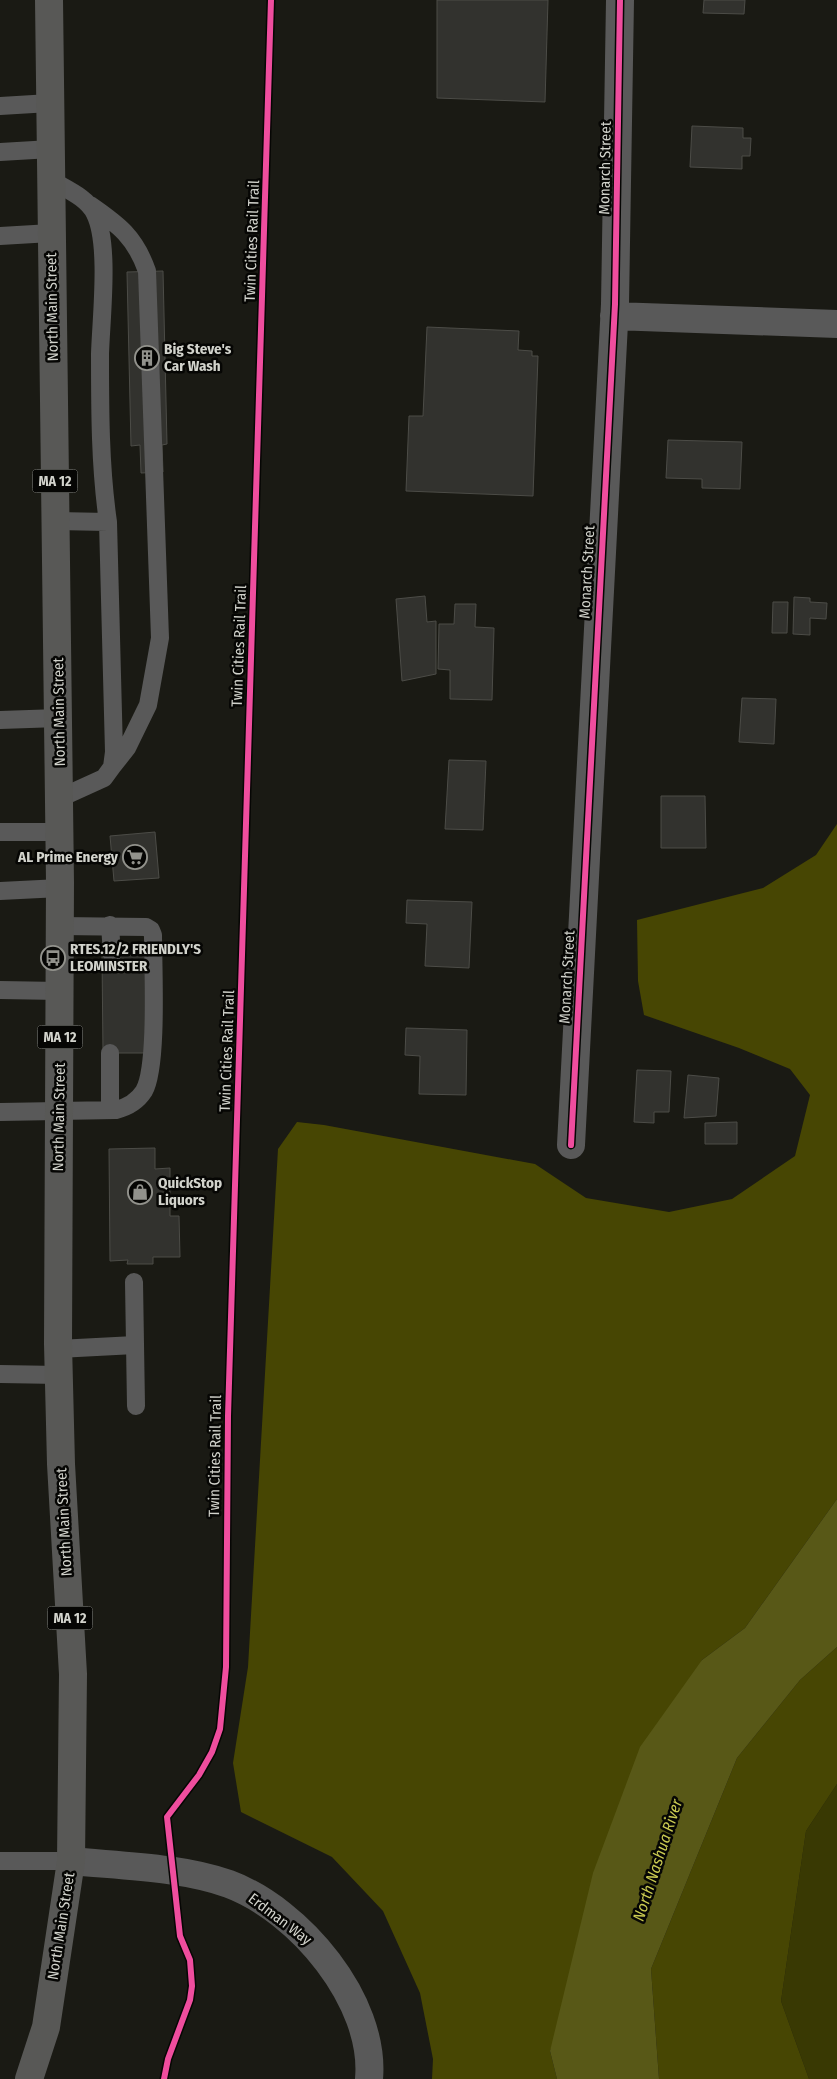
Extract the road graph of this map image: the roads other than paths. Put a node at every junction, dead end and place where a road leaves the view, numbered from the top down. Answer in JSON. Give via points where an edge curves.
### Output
{"nodes":[{"id":1,"x":49,"y":0,"type":"edge"},
{"id":2,"x":620,"y":0,"type":"edge"},
{"id":3,"x":50,"y":103,"type":"junction"},
{"id":4,"x":0,"y":106,"type":"edge"},
{"id":5,"x":51,"y":149,"type":"junction"},
{"id":6,"x":0,"y":152,"type":"edge"},
{"id":7,"x":51,"y":180,"type":"junction"},
{"id":8,"x":90,"y":205,"type":"junction"},
{"id":9,"x":52,"y":233,"type":"junction"},
{"id":10,"x":0,"y":236,"type":"edge"},
{"id":11,"x":614,"y":316,"type":"junction"},
{"id":12,"x":837,"y":324,"type":"edge"},
{"id":13,"x":56,"y":521,"type":"junction"},
{"id":14,"x":108,"y":522,"type":"junction"},
{"id":15,"x":59,"y":718,"type":"junction"},
{"id":16,"x":0,"y":720,"type":"edge"},
{"id":17,"x":112,"y":768,"type":"junction"},
{"id":18,"x":60,"y":798,"type":"junction"},
{"id":19,"x":0,"y":832,"type":"edge"},
{"id":20,"x":60,"y":832,"type":"junction"},
{"id":21,"x":60,"y":888,"type":"junction"},
{"id":22,"x":0,"y":891,"type":"edge"},
{"id":23,"x":110,"y":925,"type":"junction"},
{"id":24,"x":60,"y":926,"type":"junction"},
{"id":25,"x":112,"y":955,"type":"dead end"},
{"id":26,"x":0,"y":990,"type":"edge"},
{"id":27,"x":60,"y":990,"type":"junction"},
{"id":28,"x":110,"y":1054,"type":"dead end"},
{"id":29,"x":110,"y":1110,"type":"junction"},
{"id":30,"x":0,"y":1112,"type":"edge"},
{"id":31,"x":59,"y":1113,"type":"junction"},
{"id":32,"x":571,"y":1145,"type":"dead end"},
{"id":33,"x":134,"y":1282,"type":"dead end"},
{"id":34,"x":135,"y":1345,"type":"junction"},
{"id":35,"x":58,"y":1362,"type":"junction"},
{"id":36,"x":0,"y":1374,"type":"edge"},
{"id":37,"x":136,"y":1406,"type":"dead end"},
{"id":38,"x":0,"y":1861,"type":"edge"},
{"id":39,"x":71,"y":1861,"type":"junction"},
{"id":40,"x":29,"y":2079,"type":"edge"},
{"id":41,"x":369,"y":2079,"type":"edge"}],
"edges":[{"from":1,"to":3,"type":"highway","name":"North Main Street","number":"MA 12"},
{"from":2,"to":11,"type":"street","name":"Monarch Street"},
{"from":3,"to":4,"type":"lane"},
{"from":3,"to":5,"type":"highway","name":"North Main Street","number":"MA 12"},
{"from":5,"to":6,"type":"lane"},
{"from":5,"to":7,"type":"highway","name":"North Main Street","number":"MA 12"},
{"from":7,"to":8,"type":"lane"},
{"from":7,"to":9,"type":"highway","name":"North Main Street","number":"MA 12"},
{"from":8,"to":14,"type":"lane","via":[[102,236],[102,463]]},
{"from":8,"to":17,"type":"lane","via":[[136,244],[148,271],[160,638],[148,705]]},
{"from":9,"to":10,"type":"lane"},
{"from":9,"to":13,"type":"highway","name":"North Main Street","number":"MA 12"},
{"from":11,"to":12,"type":"street"},
{"from":11,"to":32,"type":"street","name":"Monarch Street"},
{"from":13,"to":14,"type":"lane"},
{"from":13,"to":15,"type":"highway","name":"North Main Street","number":"MA 12"},
{"from":14,"to":17,"type":"lane"},
{"from":15,"to":16,"type":"lane"},
{"from":15,"to":18,"type":"highway","name":"North Main Street","number":"MA 12"},
{"from":17,"to":18,"type":"lane","via":[[104,778]]},
{"from":18,"to":20,"type":"highway","name":"North Main Street","number":"MA 12"},
{"from":19,"to":20,"type":"lane"},
{"from":20,"to":21,"type":"highway","name":"North Main Street","number":"MA 12"},
{"from":21,"to":22,"type":"lane"},
{"from":21,"to":24,"type":"highway","name":"North Main Street","number":"MA 12"},
{"from":23,"to":24,"type":"lane"},
{"from":23,"to":25,"type":"lane"},
{"from":23,"to":29,"type":"lane","via":[[146,926],[153,935],[152,1058],[148,1081],[136,1101]]},
{"from":24,"to":27,"type":"highway","name":"North Main Street","number":"MA 12"},
{"from":26,"to":27,"type":"lane"},
{"from":27,"to":31,"type":"highway","name":"North Main Street","number":"MA 12"},
{"from":28,"to":29,"type":"lane"},
{"from":29,"to":31,"type":"lane"},
{"from":30,"to":31,"type":"lane"},
{"from":31,"to":35,"type":"highway","name":"North Main Street","number":"MA 12"},
{"from":33,"to":34,"type":"lane"},
{"from":34,"to":35,"type":"lane"},
{"from":34,"to":37,"type":"lane"},
{"from":35,"to":36,"type":"lane"},
{"from":35,"to":39,"type":"highway","name":"North Main Street","number":"MA 12","via":[[73,1674]]},
{"from":38,"to":39,"type":"lane"},
{"from":39,"to":40,"type":"highway","name":"North Main Street","number":"MA 12","via":[[46,2027]]},
{"from":39,"to":41,"type":"street","name":"Erdman Way","via":[[212,1879],[244,1892],[272,1910],[314,1943],[340,1978],[360,2016],[370,2064]]}]}
